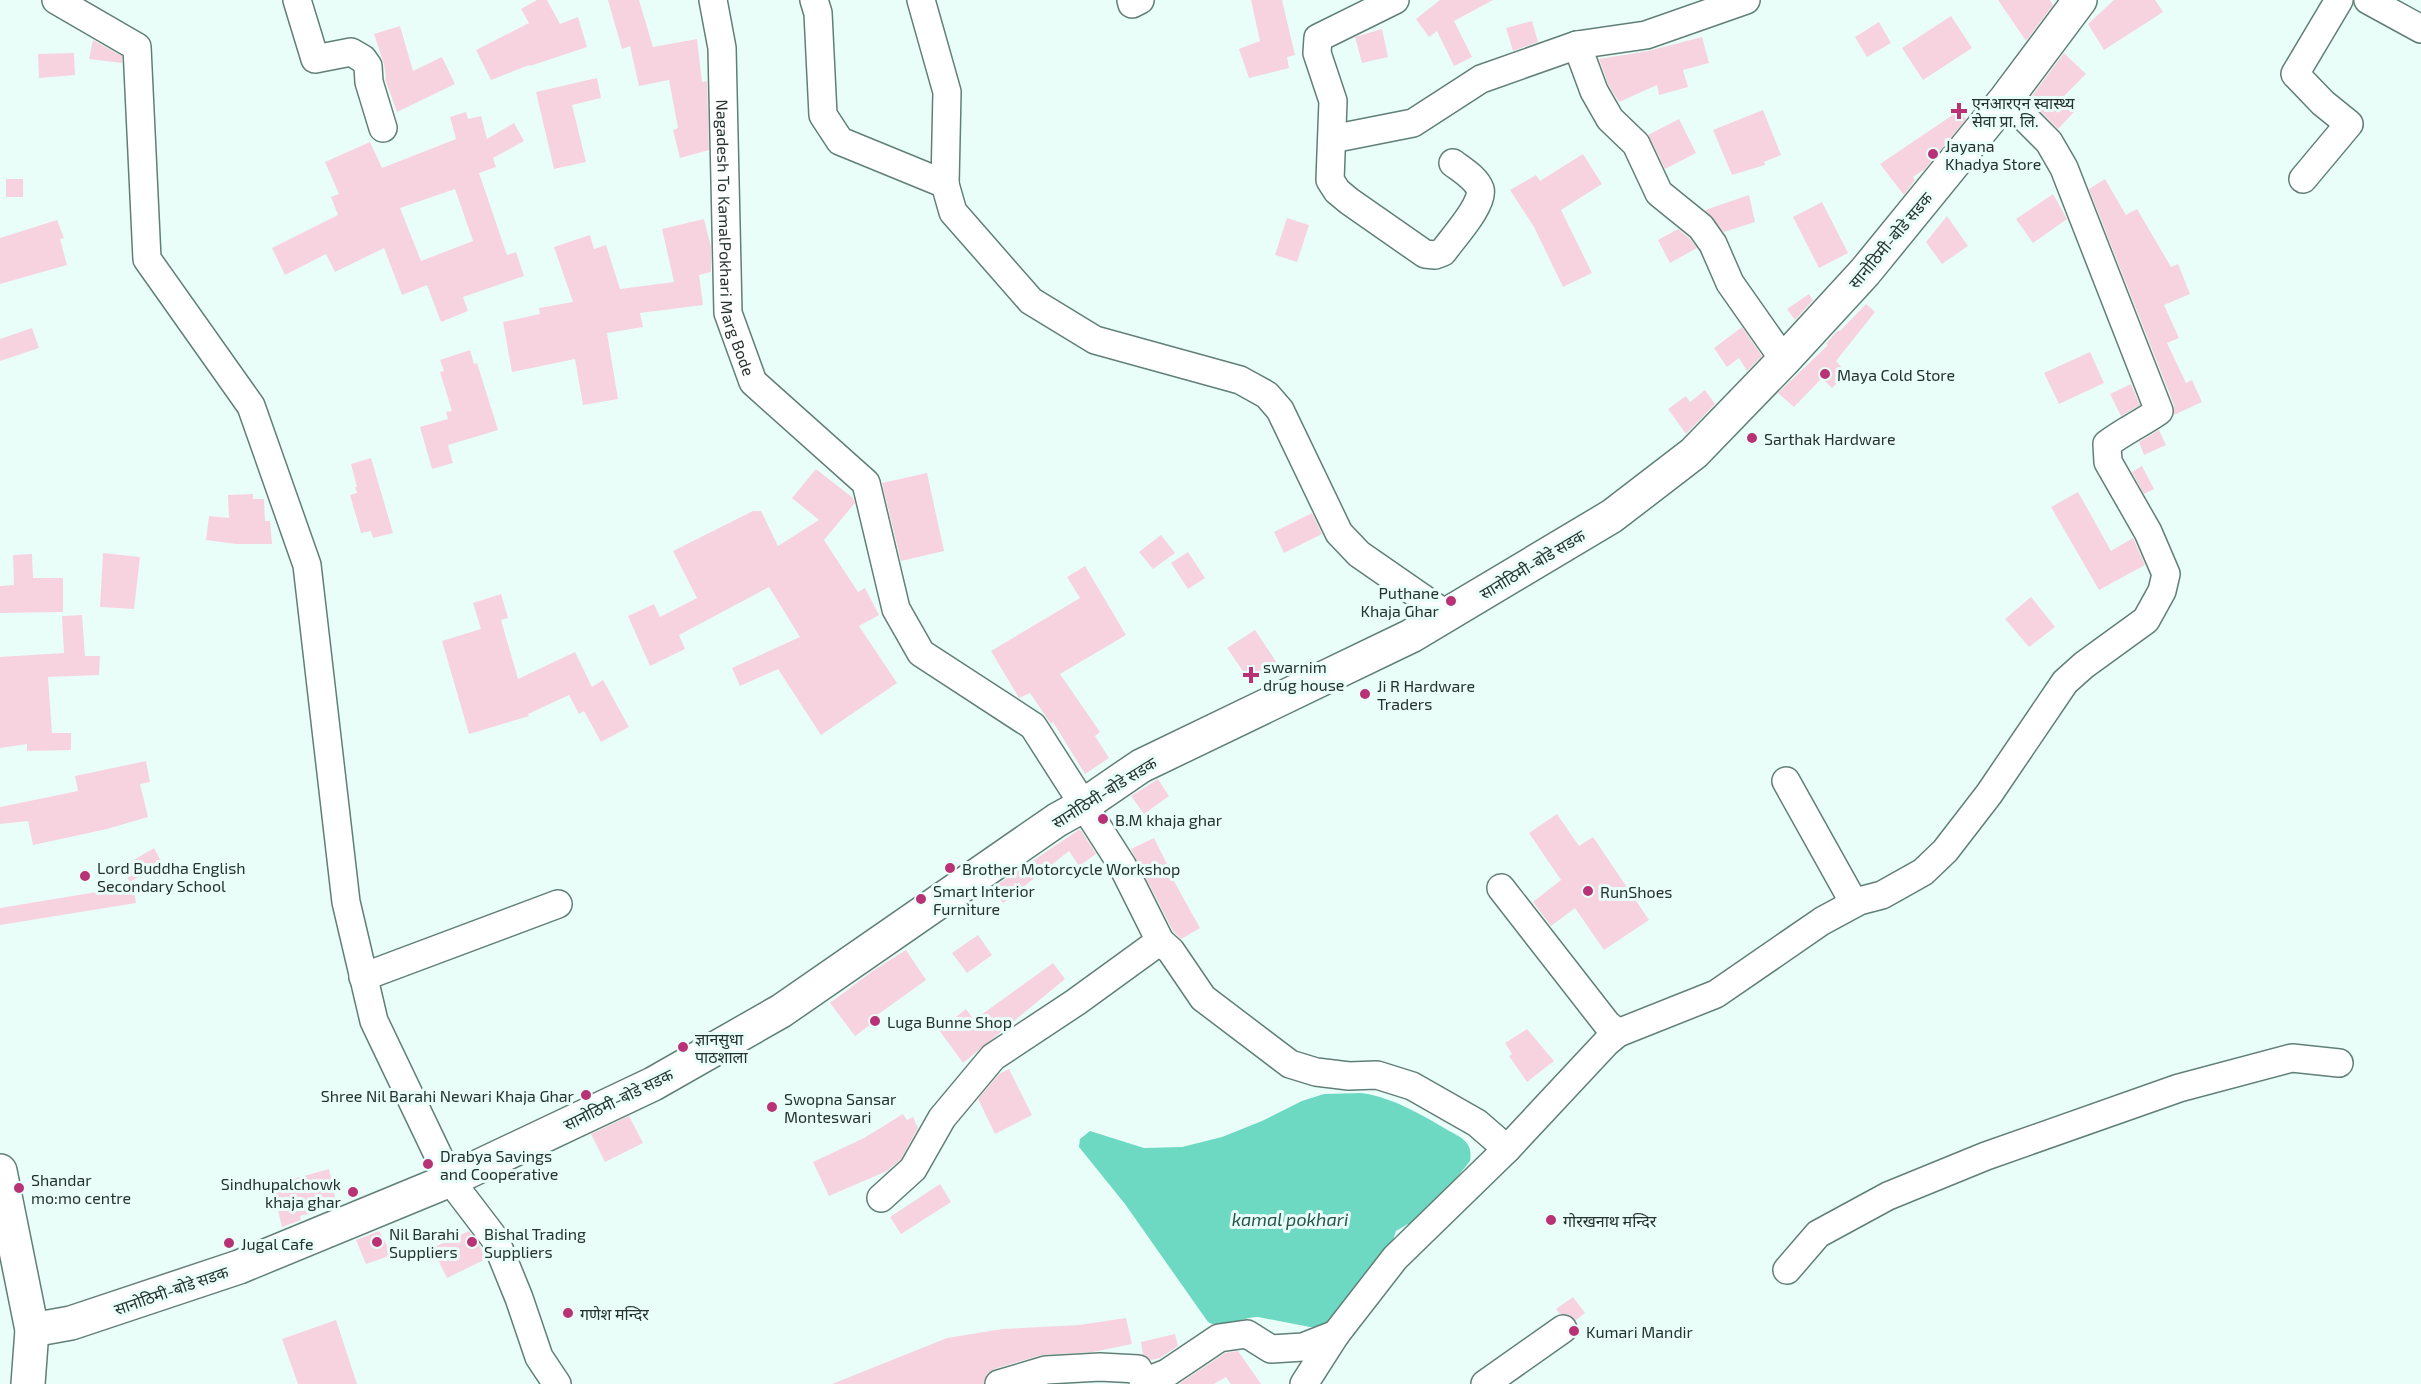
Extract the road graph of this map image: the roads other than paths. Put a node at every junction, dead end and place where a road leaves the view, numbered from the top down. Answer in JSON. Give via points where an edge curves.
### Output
{"nodes":[{"id":1,"x":56,"y":0,"type":"edge"},
{"id":2,"x":297,"y":0,"type":"edge"},
{"id":3,"x":713,"y":0,"type":"edge"},
{"id":4,"x":814,"y":0,"type":"edge"},
{"id":5,"x":921,"y":0,"type":"edge"},
{"id":6,"x":1131,"y":0,"type":"edge"},
{"id":7,"x":1140,"y":0,"type":"edge"},
{"id":8,"x":1395,"y":0,"type":"edge"},
{"id":9,"x":1746,"y":0,"type":"edge"},
{"id":10,"x":2080,"y":0,"type":"edge"},
{"id":11,"x":2339,"y":0,"type":"edge"},
{"id":12,"x":2368,"y":0,"type":"edge"},
{"id":13,"x":2421,"y":29,"type":"edge"},
{"id":14,"x":1576,"y":45,"type":"junction"},
{"id":15,"x":2006,"y":99,"type":"junction"},
{"id":16,"x":383,"y":128,"type":"dead end"},
{"id":17,"x":1332,"y":139,"type":"junction"},
{"id":18,"x":1454,"y":163,"type":"dead end"},
{"id":19,"x":2302,"y":179,"type":"dead end"},
{"id":20,"x":945,"y":184,"type":"junction"},
{"id":21,"x":1784,"y":360,"type":"junction"},
{"id":22,"x":1447,"y":615,"type":"junction"},
{"id":23,"x":1786,"y":781,"type":"dead end"},
{"id":24,"x":1084,"y":805,"type":"junction"},
{"id":25,"x":1501,"y":888,"type":"dead end"},
{"id":26,"x":1854,"y":903,"type":"junction"},
{"id":27,"x":558,"y":904,"type":"dead end"},
{"id":28,"x":1160,"y":941,"type":"junction"},
{"id":29,"x":363,"y":978,"type":"junction"},
{"id":30,"x":1618,"y":1033,"type":"junction"},
{"id":31,"x":2339,"y":1063,"type":"dead end"},
{"id":32,"x":1508,"y":1149,"type":"junction"},
{"id":33,"x":0,"y":1171,"type":"edge"},
{"id":34,"x":450,"y":1180,"type":"junction"},
{"id":35,"x":881,"y":1198,"type":"dead end"},
{"id":36,"x":1787,"y":1270,"type":"dead end"},
{"id":37,"x":1563,"y":1329,"type":"dead end"},
{"id":38,"x":32,"y":1330,"type":"junction"},
{"id":39,"x":1336,"y":1334,"type":"junction"},
{"id":40,"x":1099,"y":1375,"type":"edge"},
{"id":41,"x":28,"y":1384,"type":"edge"},
{"id":42,"x":557,"y":1384,"type":"edge"},
{"id":43,"x":999,"y":1384,"type":"edge"},
{"id":44,"x":1304,"y":1384,"type":"edge"},
{"id":45,"x":1485,"y":1384,"type":"edge"}],
"edges":[{"from":1,"to":29,"type":"street","via":[[137,47],[147,259],[251,406],[307,564],[346,902]]},
{"from":2,"to":16,"type":"street","via":[[315,59],[351,52],[363,58]]},
{"from":3,"to":24,"type":"street","name":"Nagadesh To KamalPokhari Marg Bode","via":[[722,48],[728,313],[753,382],[866,483],[896,609],[921,653],[1034,726]]},
{"from":4,"to":20,"type":"street","via":[[823,115],[840,141]]},
{"from":5,"to":20,"type":"street","via":[[947,92]]},
{"from":6,"to":7,"type":"street","via":[[1132,4]]},
{"from":8,"to":17,"type":"street","via":[[1318,38],[1317,53],[1333,102]]},
{"from":9,"to":14,"type":"street","via":[[1646,34]]},
{"from":10,"to":15,"type":"main road","name":"सानोठिमी-बोडे सडक"},
{"from":11,"to":19,"type":"street","via":[[2295,74],[2349,124]]},
{"from":12,"to":13,"type":"street"},
{"from":14,"to":17,"type":"street","via":[[1481,79],[1413,123]]},
{"from":14,"to":21,"type":"street","via":[[1610,120],[1636,144],[1659,193],[1701,227],[1730,283]]},
{"from":15,"to":21,"type":"main road","name":"सानोठिमी-बोडे सडक","via":[[1865,272]]},
{"from":15,"to":26,"type":"street","via":[[2049,142],[2064,168],[2159,411],[2107,444],[2108,462],[2148,532],[2166,574],[2162,591],[2146,620],[2065,682],[1945,851],[1923,873]]},
{"from":17,"to":18,"type":"street","via":[[1330,180],[1337,191],[1425,254],[1443,252],[1481,200],[1473,178]]},
{"from":20,"to":22,"type":"street","via":[[953,212],[1032,301],[1095,340],[1240,380],[1267,395],[1280,410],[1339,533],[1359,554]]},
{"from":21,"to":22,"type":"main road","name":"सानोठिमी-बोडे सडक","via":[[1694,453],[1612,516]]},
{"from":22,"to":24,"type":"main road","name":"सानोठिमी-बोडे सडक","via":[[1141,766]]},
{"from":23,"to":26,"type":"street"},
{"from":24,"to":28,"type":"street","name":"Nagadesh To KamalPokhari Marg Bode","via":[[1122,865]]},
{"from":24,"to":34,"type":"main road","name":"सानोठिमी-बोडे सडक","via":[[781,1011],[653,1083]]},
{"from":25,"to":30,"type":"street"},
{"from":26,"to":30,"type":"street","via":[[1716,994]]},
{"from":27,"to":29,"type":"street"},
{"from":28,"to":32,"type":"street","name":"Nagadesh To KamalPokhari Marg Bode","via":[[1203,998],[1290,1064],[1317,1072],[1377,1075],[1412,1086],[1477,1123]]},
{"from":28,"to":35,"type":"street","via":[[993,1057],[942,1118],[914,1169]]},
{"from":29,"to":34,"type":"street","via":[[374,1021]]},
{"from":30,"to":32,"type":"street"},
{"from":31,"to":36,"type":"street","via":[[2292,1058],[2179,1088],[1986,1156],[1888,1196],[1818,1234]]},
{"from":32,"to":39,"type":"street","via":[[1395,1257]]},
{"from":33,"to":38,"type":"main road"},
{"from":34,"to":38,"type":"main road","name":"सानोठिमी-बोडे सडक","via":[[239,1267],[71,1323]]},
{"from":34,"to":42,"type":"street","via":[[495,1239],[539,1357]]},
{"from":37,"to":45,"type":"street"},
{"from":38,"to":41,"type":"main road"},
{"from":39,"to":40,"type":"street","via":[[1303,1347],[1270,1349],[1247,1334],[1219,1338],[1167,1373],[1144,1383],[1138,1369]]},
{"from":39,"to":44,"type":"street"},
{"from":40,"to":43,"type":"street","via":[[1046,1370]]}]}
